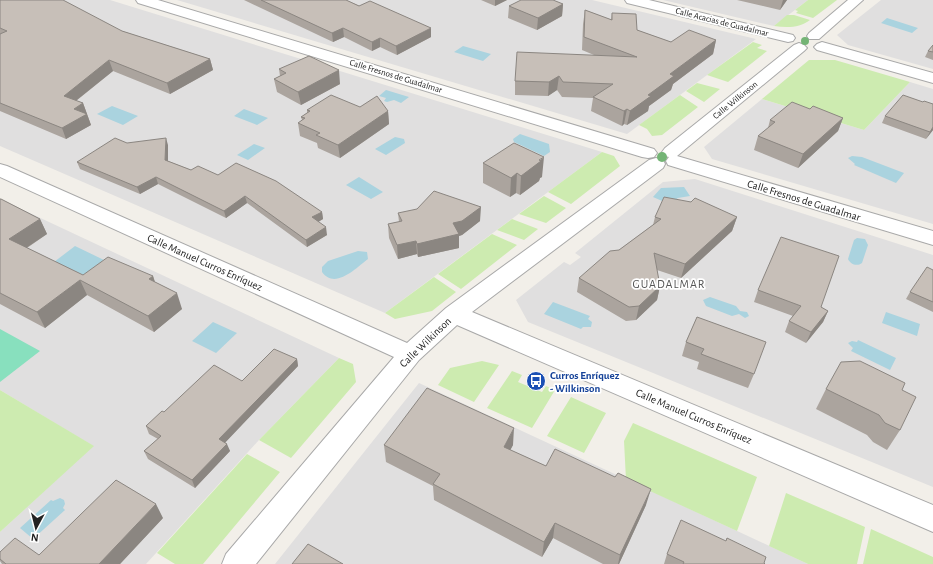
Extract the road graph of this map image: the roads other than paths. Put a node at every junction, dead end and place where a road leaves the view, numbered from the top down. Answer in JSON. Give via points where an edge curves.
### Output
{"nodes":[{"id":1,"x":143,"y":0,"type":"edge"},
{"id":2,"x":632,"y":0,"type":"edge"},
{"id":3,"x":856,"y":0,"type":"edge"},
{"id":4,"x":651,"y":3,"type":"edge"},
{"id":5,"x":818,"y":41,"type":"junction"},
{"id":6,"x":793,"y":43,"type":"junction"},
{"id":7,"x":933,"y":78,"type":"edge"},
{"id":8,"x":663,"y":157,"type":"junction"},
{"id":9,"x":0,"y":170,"type":"edge"},
{"id":10,"x":933,"y":238,"type":"edge"},
{"id":11,"x":454,"y":314,"type":"junction"},
{"id":12,"x":410,"y":354,"type":"junction"},
{"id":13,"x":933,"y":519,"type":"edge"},
{"id":14,"x":237,"y":564,"type":"edge"}],
"edges":[{"from":1,"to":8,"type":"street","name":"Calle Fresnos de Guadalmar"},
{"from":2,"to":4,"type":"street","name":"Calle Acacias de Guadalmar"},
{"from":3,"to":5,"type":"street"},
{"from":4,"to":6,"type":"street","name":"Calle Acacias de Guadalmar"},
{"from":5,"to":6,"type":"street","name":"Calle Acacias de Guadalmar","via":[[810,50]]},
{"from":5,"to":7,"type":"street"},
{"from":6,"to":8,"type":"street","name":"Calle Wilkinson"},
{"from":8,"to":10,"type":"street","name":"Calle Fresnos de Guadalmar"},
{"from":8,"to":11,"type":"street","name":"Calle Wilkinson"},
{"from":9,"to":12,"type":"street","name":"Calle Manuel Curros Enríquez"},
{"from":11,"to":12,"type":"street","name":"Calle Wilkinson"},
{"from":11,"to":13,"type":"street","name":"Calle Manuel Curros Enríquez"},
{"from":12,"to":14,"type":"street","name":"Calle Wilkinson"}]}
